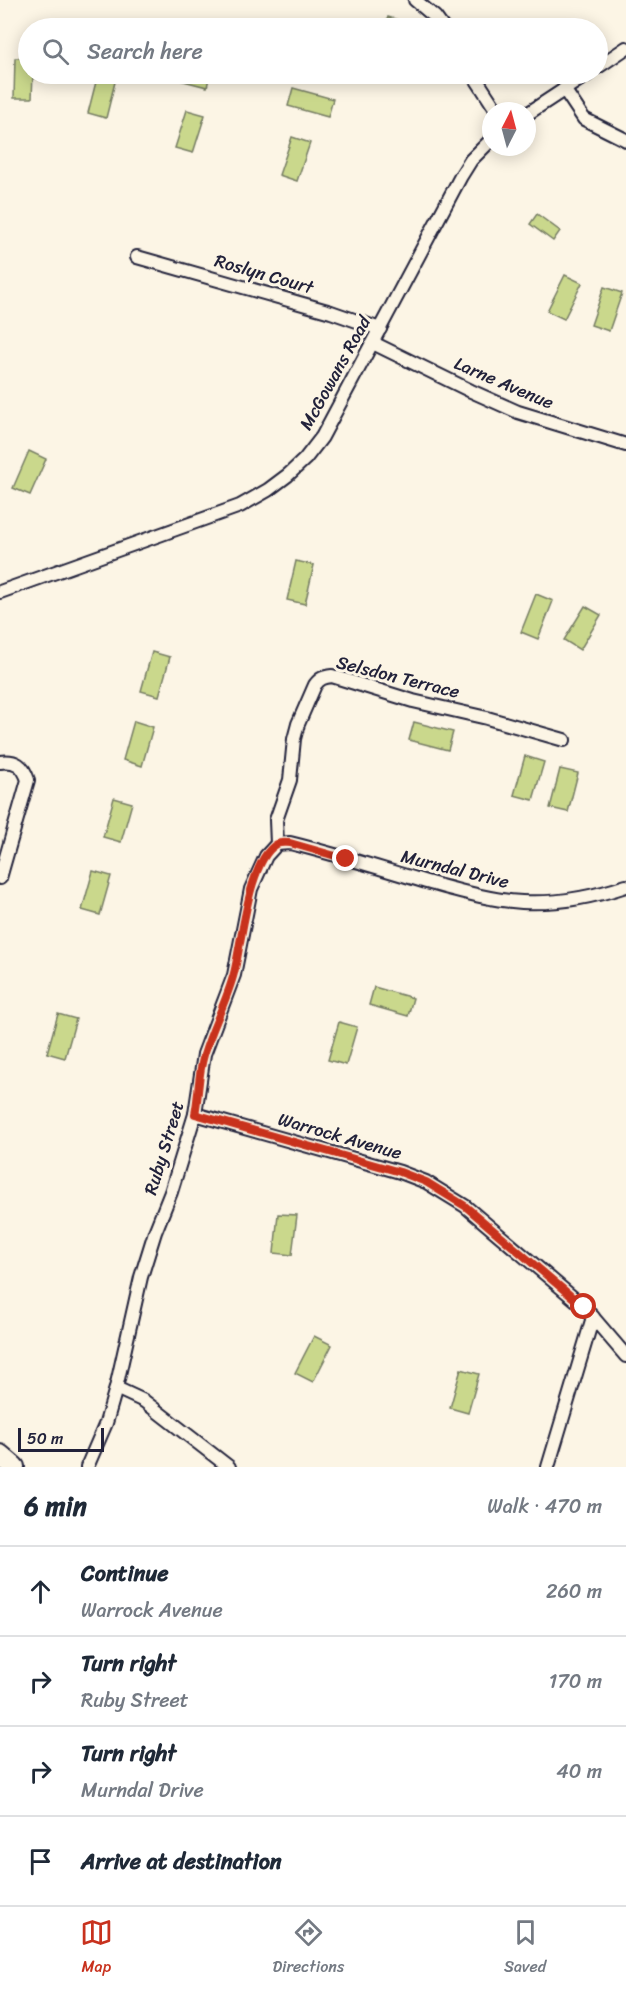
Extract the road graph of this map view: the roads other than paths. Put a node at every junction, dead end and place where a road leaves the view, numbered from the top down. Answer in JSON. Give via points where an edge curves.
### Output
{"nodes":[{"id":1,"x":415,"y":0,"type":"edge"},
{"id":2,"x":436,"y":18,"type":"edge"},
{"id":3,"x":626,"y":48,"type":"edge"},
{"id":4,"x":608,"y":60,"type":"edge"},
{"id":5,"x":480,"y":84,"type":"edge"},
{"id":6,"x":572,"y":84,"type":"edge"},
{"id":7,"x":564,"y":89,"type":"junction"},
{"id":8,"x":492,"y":102,"type":"edge"},
{"id":9,"x":536,"y":108,"type":"edge"},
{"id":10,"x":626,"y":140,"type":"edge"},
{"id":11,"x":482,"y":149,"type":"edge"},
{"id":12,"x":137,"y":257,"type":"dead end"},
{"id":13,"x":380,"y":329,"type":"junction"},
{"id":14,"x":373,"y":343,"type":"junction"},
{"id":15,"x":626,"y":445,"type":"edge"},
{"id":16,"x":0,"y":592,"type":"edge"},
{"id":17,"x":564,"y":740,"type":"dead end"},
{"id":18,"x":0,"y":762,"type":"edge"},
{"id":19,"x":277,"y":844,"type":"junction"},
{"id":20,"x":0,"y":878,"type":"edge"},
{"id":21,"x":626,"y":886,"type":"edge"},
{"id":22,"x":195,"y":1114,"type":"junction"},
{"id":23,"x":593,"y":1317,"type":"junction"},
{"id":24,"x":626,"y":1356,"type":"edge"},
{"id":25,"x":117,"y":1388,"type":"junction"},
{"id":26,"x":0,"y":1455,"type":"edge"},
{"id":27,"x":14,"y":1467,"type":"edge"},
{"id":28,"x":87,"y":1467,"type":"edge"},
{"id":29,"x":230,"y":1467,"type":"edge"},
{"id":30,"x":548,"y":1467,"type":"edge"}],
"edges":[{"from":1,"to":2,"type":"street"},
{"from":3,"to":4,"type":"street"},
{"from":5,"to":8,"type":"street"},
{"from":6,"to":7,"type":"street"},
{"from":7,"to":9,"type":"street"},
{"from":7,"to":10,"type":"street","via":[[579,114]]},
{"from":11,"to":13,"type":"street","name":"McGowans Road","via":[[461,176]]},
{"from":12,"to":13,"type":"street","name":"Roslyn Court"},
{"from":13,"to":14,"type":"street","name":"McGowans Road"},
{"from":14,"to":15,"type":"street","name":"Larne Avenue","via":[[518,412]]},
{"from":14,"to":16,"type":"street","name":"McGowans Road","via":[[322,437],[305,459],[268,490],[240,506]]},
{"from":17,"to":19,"type":"street","name":"Selsdon Terrace","via":[[332,676],[319,679],[294,739],[290,780],[276,820]]},
{"from":18,"to":20,"type":"street","via":[[16,762],[28,780]]},
{"from":19,"to":21,"type":"street","name":"Murndal Drive","via":[[303,846],[494,899],[553,902]]},
{"from":19,"to":22,"type":"street","name":"Ruby Street","via":[[266,856],[252,889],[234,975],[204,1054]]},
{"from":22,"to":23,"type":"street","name":"Warrock Avenue","via":[[426,1182],[465,1206]]},
{"from":22,"to":25,"type":"street","name":"Ruby Street","via":[[141,1277]]},
{"from":23,"to":24,"type":"street","name":"Warrock Avenue"},
{"from":23,"to":30,"type":"street"},
{"from":25,"to":28,"type":"street","name":"Ruby Street"},
{"from":25,"to":29,"type":"street","via":[[144,1401]]},
{"from":26,"to":27,"type":"main road"}]}
